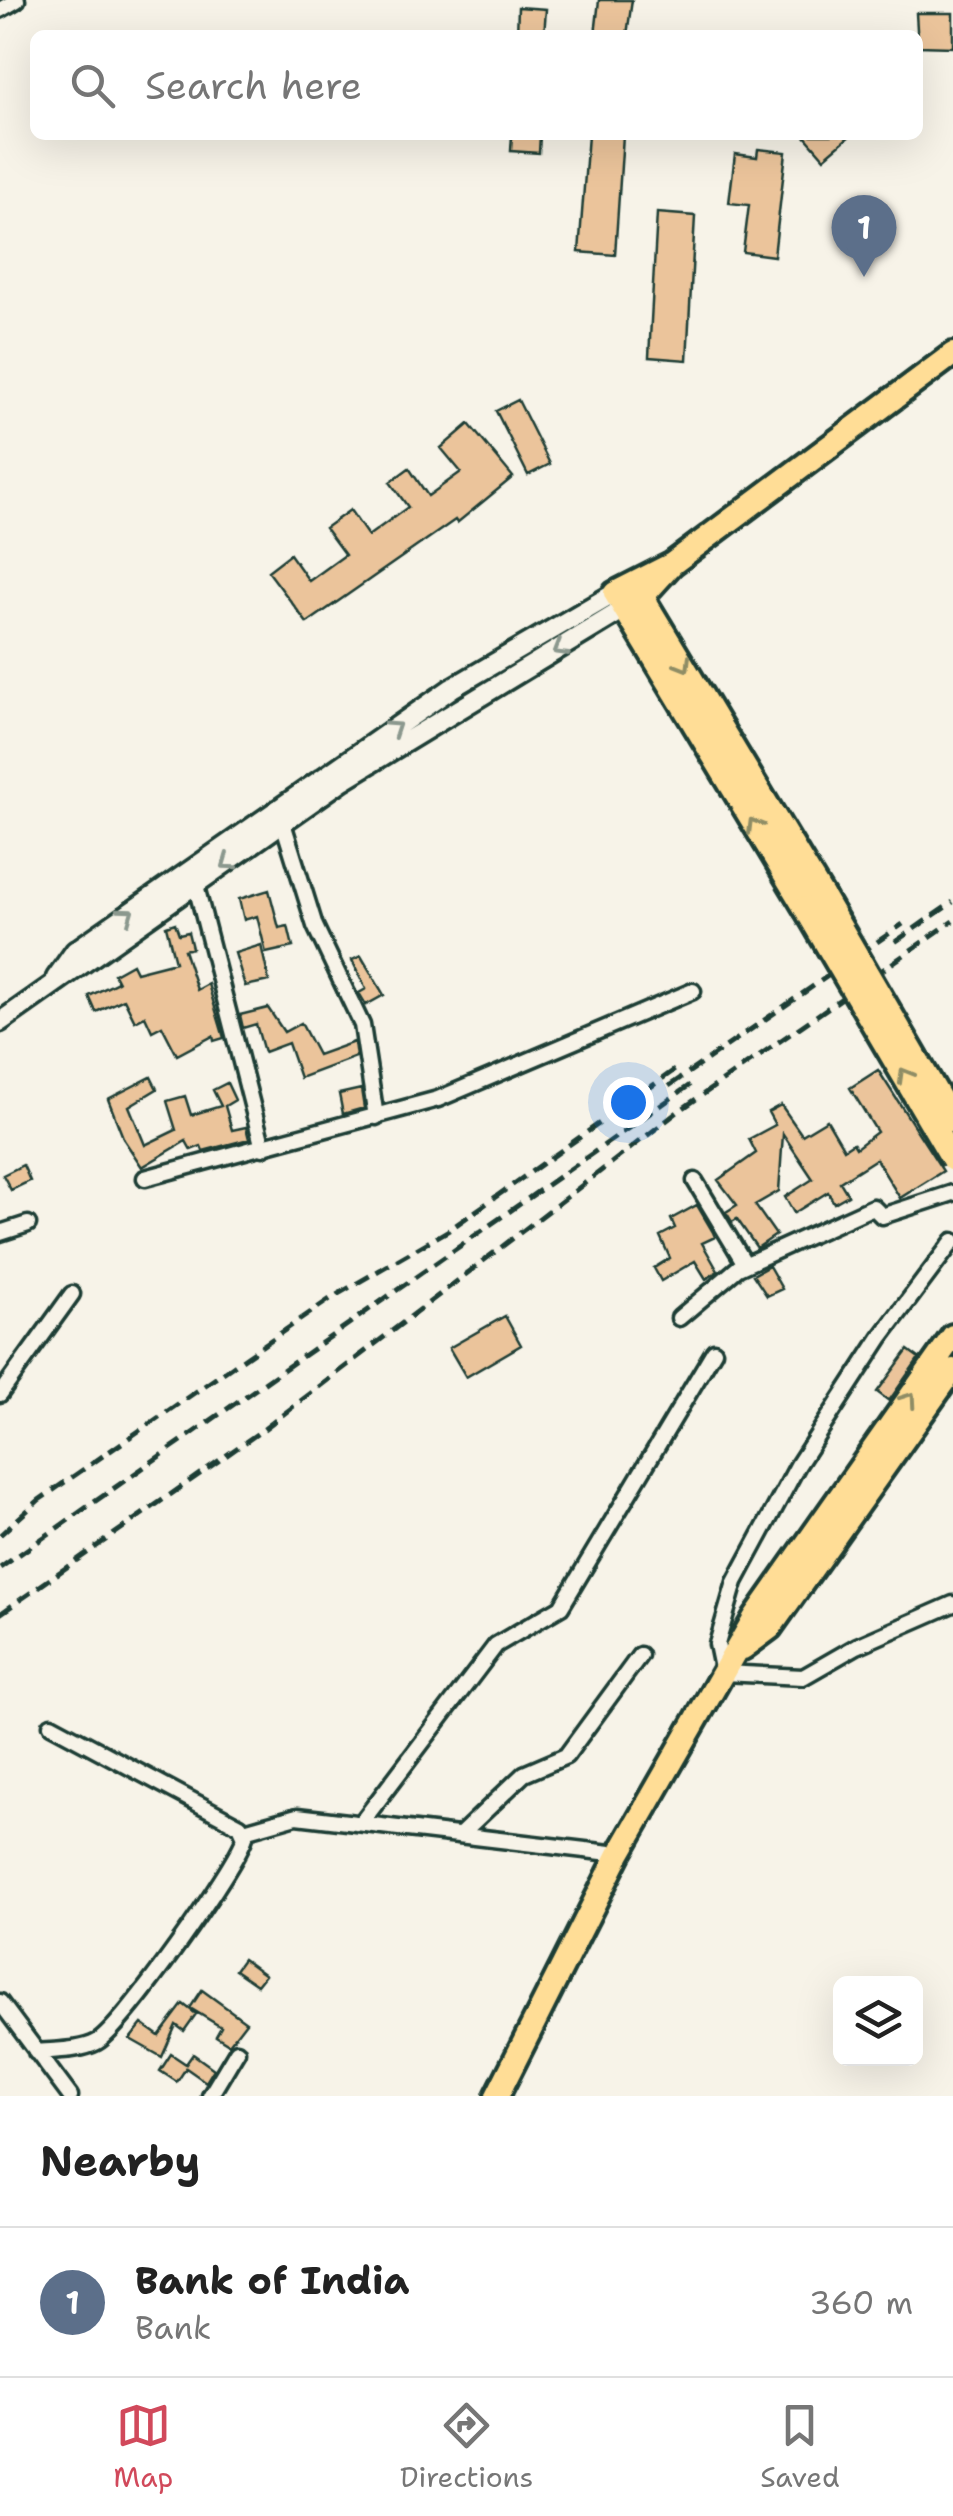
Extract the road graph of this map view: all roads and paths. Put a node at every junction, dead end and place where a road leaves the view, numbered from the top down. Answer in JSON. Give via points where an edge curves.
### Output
{"nodes":[{"id":1,"x":17,"y":0,"type":"edge"},
{"id":2,"x":0,"y":10,"type":"edge"},
{"id":3,"x":953,"y":354,"type":"edge"},
{"id":4,"x":629,"y":595,"type":"junction"},
{"id":5,"x":284,"y":823,"type":"junction"},
{"id":6,"x":196,"y":886,"type":"junction"},
{"id":7,"x":814,"y":902,"type":"junction"},
{"id":8,"x":56,"y":979,"type":"junction"},
{"id":9,"x":693,"y":991,"type":"dead end"},
{"id":10,"x":0,"y":1022,"type":"edge"},
{"id":11,"x":376,"y":1116,"type":"junction"},
{"id":12,"x":953,"y":1121,"type":"edge"},
{"id":13,"x":264,"y":1148,"type":"junction"},
{"id":14,"x":953,"y":1160,"type":"edge"},
{"id":15,"x":145,"y":1178,"type":"dead end"},
{"id":16,"x":696,"y":1181,"type":"dead end"},
{"id":17,"x":953,"y":1193,"type":"edge"},
{"id":18,"x":28,"y":1224,"type":"dead end"},
{"id":19,"x":0,"y":1233,"type":"edge"},
{"id":20,"x":953,"y":1241,"type":"edge"},
{"id":21,"x":745,"y":1264,"type":"junction"},
{"id":22,"x":72,"y":1294,"type":"dead end"},
{"id":23,"x":679,"y":1318,"type":"dead end"},
{"id":24,"x":953,"y":1336,"type":"edge"},
{"id":25,"x":714,"y":1351,"type":"dead end"},
{"id":26,"x":953,"y":1370,"type":"edge"},
{"id":27,"x":0,"y":1394,"type":"edge"},
{"id":28,"x":953,"y":1604,"type":"edge"},
{"id":29,"x":737,"y":1653,"type":"junction"},
{"id":30,"x":640,"y":1655,"type":"dead end"},
{"id":31,"x":723,"y":1673,"type":"junction"},
{"id":32,"x":50,"y":1725,"type":"dead end"},
{"id":33,"x":361,"y":1824,"type":"junction"},
{"id":34,"x":244,"y":1831,"type":"junction"},
{"id":35,"x":460,"y":1835,"type":"junction"},
{"id":36,"x":620,"y":1854,"type":"junction"},
{"id":37,"x":0,"y":2002,"type":"edge"},
{"id":38,"x":238,"y":2051,"type":"dead end"},
{"id":39,"x":36,"y":2052,"type":"junction"},
{"id":40,"x":70,"y":2096,"type":"edge"},
{"id":41,"x":210,"y":2096,"type":"edge"},
{"id":42,"x":497,"y":2096,"type":"edge"}],
"edges":[{"from":1,"to":2,"type":"street"},
{"from":3,"to":4,"type":"main road"},
{"from":4,"to":5,"type":"street","one_way":true},
{"from":4,"to":7,"type":"main road"},
{"from":8,"to":4,"type":"street","one_way":true,"via":[[75,951],[452,688]]},
{"from":5,"to":6,"type":"street","one_way":true},
{"from":5,"to":11,"type":"street","via":[[315,926],[362,1025]]},
{"from":6,"to":8,"type":"street"},
{"from":6,"to":13,"type":"street"},
{"from":7,"to":12,"type":"main road","bridge":true},
{"from":14,"to":7,"type":"main road","one_way":true,"bridge":true},
{"from":8,"to":10,"type":"street"},
{"from":9,"to":11,"type":"street","via":[[448,1096]]},
{"from":11,"to":13,"type":"street"},
{"from":13,"to":15,"type":"street"},
{"from":16,"to":21,"type":"street"},
{"from":17,"to":21,"type":"street","via":[[882,1216],[872,1207]]},
{"from":18,"to":19,"type":"street"},
{"from":20,"to":31,"type":"street","via":[[798,1465],[734,1582],[717,1644]]},
{"from":21,"to":23,"type":"street"},
{"from":22,"to":27,"type":"street"},
{"from":29,"to":24,"type":"main road","one_way":true,"via":[[755,1617]]},
{"from":25,"to":33,"type":"street","via":[[561,1608],[496,1645]]},
{"from":26,"to":29,"type":"main road","via":[[770,1628]]},
{"from":28,"to":31,"type":"street","via":[[803,1677]]},
{"from":29,"to":31,"type":"main road"},
{"from":30,"to":35,"type":"street","via":[[566,1756],[524,1774]]},
{"from":31,"to":36,"type":"main road"},
{"from":32,"to":34,"type":"street"},
{"from":33,"to":34,"type":"street","via":[[292,1815]]},
{"from":33,"to":35,"type":"street"},
{"from":34,"to":39,"type":"street","via":[[244,1843],[134,2006],[98,2041]]},
{"from":35,"to":36,"type":"street"},
{"from":36,"to":42,"type":"main road"},
{"from":37,"to":39,"type":"street"},
{"from":38,"to":41,"type":"street"},
{"from":39,"to":40,"type":"street"}]}
